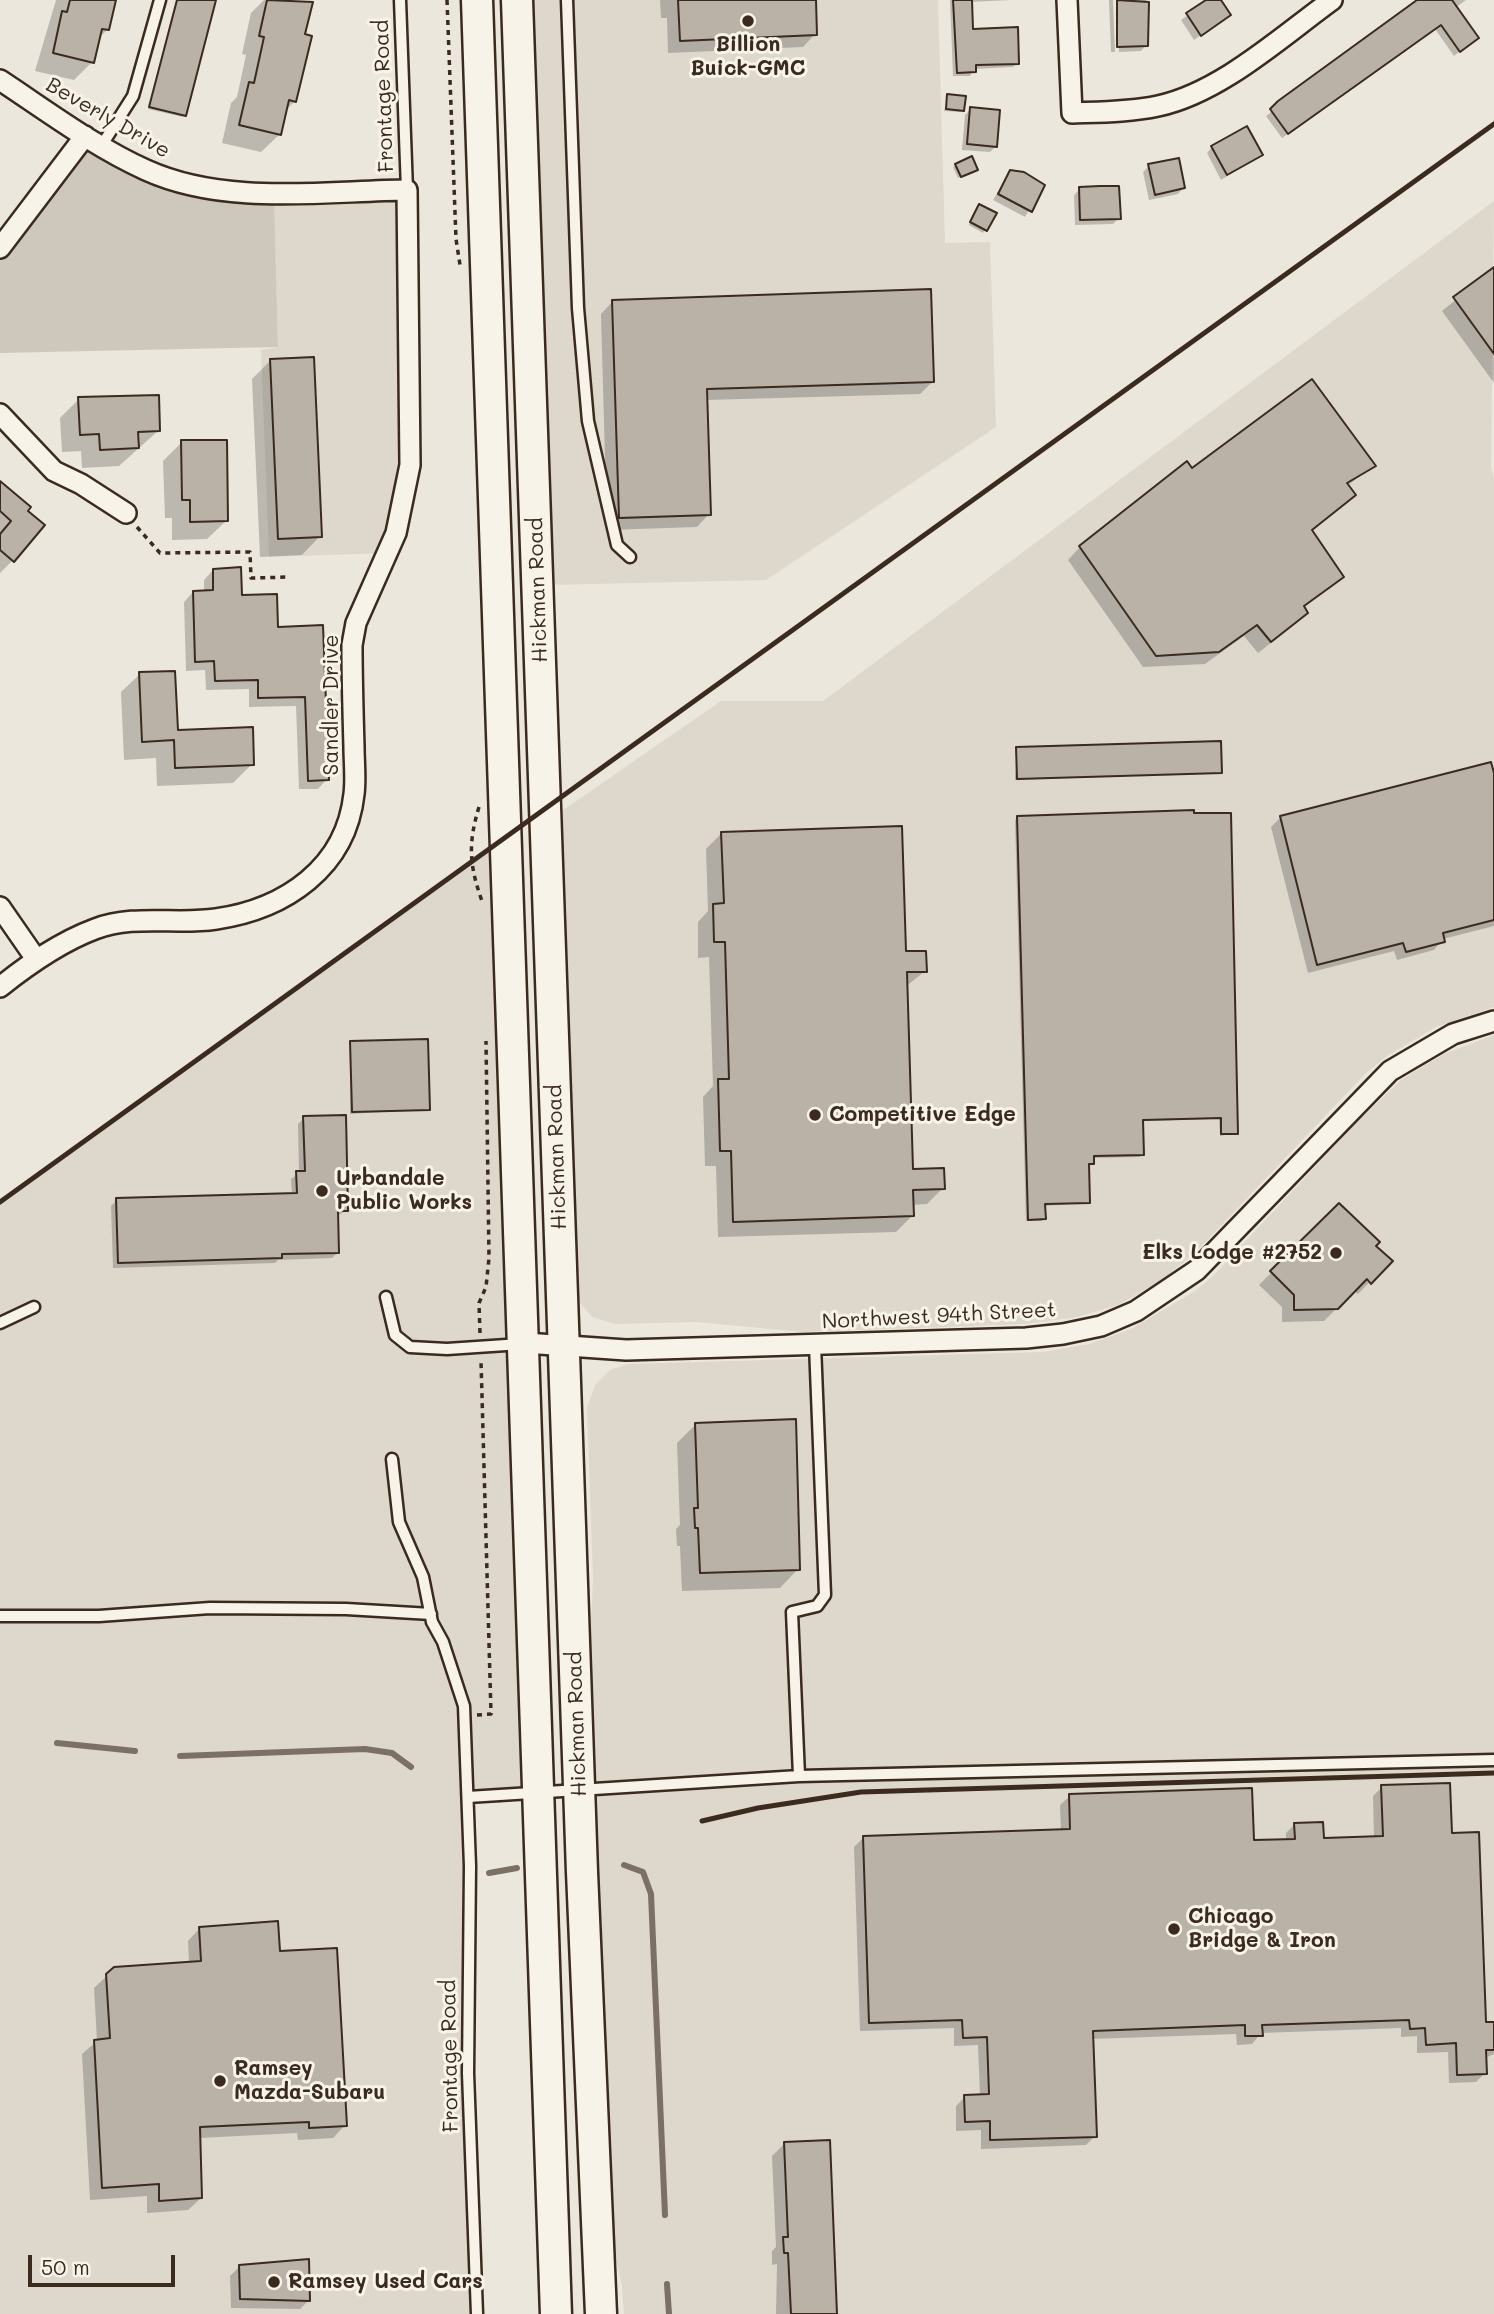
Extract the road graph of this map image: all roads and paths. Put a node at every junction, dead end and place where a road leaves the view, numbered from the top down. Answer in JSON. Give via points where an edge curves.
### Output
{"nodes":[{"id":1,"x":160,"y":0,"type":"edge"},
{"id":2,"x":400,"y":0,"type":"edge"},
{"id":3,"x":447,"y":0,"type":"edge"},
{"id":4,"x":478,"y":0,"type":"edge"},
{"id":5,"x":517,"y":0,"type":"edge"},
{"id":6,"x":567,"y":0,"type":"edge"},
{"id":7,"x":1067,"y":0,"type":"edge"},
{"id":8,"x":1332,"y":0,"type":"edge"},
{"id":9,"x":0,"y":80,"type":"edge"},
{"id":10,"x":94,"y":140,"type":"junction"},
{"id":11,"x":407,"y":190,"type":"junction"},
{"id":12,"x":0,"y":248,"type":"edge"},
{"id":13,"x":460,"y":266,"type":"dead end"},
{"id":14,"x":0,"y":414,"type":"edge"},
{"id":15,"x":126,"y":513,"type":"joint"},
{"id":16,"x":630,"y":557,"type":"dead end"},
{"id":17,"x":290,"y":577,"type":"dead end"},
{"id":18,"x":480,"y":805,"type":"dead end"},
{"id":19,"x":0,"y":907,"type":"edge"},
{"id":20,"x":484,"y":908,"type":"dead end"},
{"id":21,"x":36,"y":959,"type":"junction"},
{"id":22,"x":0,"y":987,"type":"edge"},
{"id":23,"x":1494,"y":1021,"type":"edge"},
{"id":24,"x":486,"y":1034,"type":"dead end"},
{"id":25,"x":386,"y":1297,"type":"dead end"},
{"id":26,"x":34,"y":1307,"type":"dead end"},
{"id":27,"x":0,"y":1323,"type":"edge"},
{"id":28,"x":525,"y":1343,"type":"junction"},
{"id":29,"x":815,"y":1345,"type":"junction"},
{"id":30,"x":564,"y":1346,"type":"junction"},
{"id":31,"x":480,"y":1347,"type":"junction"},
{"id":32,"x":392,"y":1459,"type":"dead end"},
{"id":33,"x":431,"y":1614,"type":"junction"},
{"id":34,"x":0,"y":1616,"type":"edge"},
{"id":35,"x":465,"y":1715,"type":"junction"},
{"id":36,"x":1494,"y":1760,"type":"edge"},
{"id":37,"x":799,"y":1776,"type":"junction"},
{"id":38,"x":579,"y":1789,"type":"junction"},
{"id":39,"x":539,"y":1791,"type":"junction"},
{"id":40,"x":468,"y":1797,"type":"junction"},
{"id":41,"x":477,"y":2314,"type":"edge"},
{"id":42,"x":556,"y":2314,"type":"edge"},
{"id":43,"x":601,"y":2314,"type":"edge"}],
"edges":[{"from":1,"to":10,"type":"lane","via":[[133,96]]},
{"from":2,"to":11,"type":"lane","name":"Frontage Road"},
{"from":3,"to":13,"type":"path"},
{"from":4,"to":28,"type":"main road","name":"Hickman Road"},
{"from":5,"to":30,"type":"main road","name":"Hickman Road"},
{"from":6,"to":16,"type":"lane","via":[[578,308],[587,421],[617,545]]},
{"from":7,"to":8,"type":"street","via":[[1072,113],[1149,107],[1187,97],[1227,76]]},
{"from":9,"to":10,"type":"street","name":"Beverly Drive"},
{"from":10,"to":11,"type":"street","name":"Beverly Drive","via":[[146,170],[205,188],[255,193]]},
{"from":10,"to":12,"type":"street"},
{"from":11,"to":21,"type":"street","name":"Sandler Drive","via":[[410,465],[396,533],[356,623],[352,645],[354,794],[344,834],[323,869],[291,896],[262,909],[216,919],[128,921],[96,929]]},
{"from":14,"to":15,"type":"street","via":[[54,471]]},
{"from":15,"to":17,"type":"path","via":[[160,552],[250,552],[251,578]]},
{"from":18,"to":20,"type":"path","via":[[470,841],[473,877]]},
{"from":19,"to":21,"type":"street"},
{"from":21,"to":22,"type":"street","name":"Sandler Drive"},
{"from":23,"to":29,"type":"street","name":"Northwest 94th Street","via":[[1453,1034],[1390,1071],[1197,1270],[1136,1311],[1101,1325],[1026,1339]]},
{"from":24,"to":31,"type":"path","via":[[489,1258],[479,1303]]},
{"from":25,"to":31,"type":"lane","via":[[395,1335],[410,1347]]},
{"from":26,"to":27,"type":"lane"},
{"from":28,"to":30,"type":"street","name":"Northwest 94th Street"},
{"from":28,"to":31,"type":"lane"},
{"from":28,"to":39,"type":"main road","name":"Hickman Road"},
{"from":29,"to":30,"type":"street","name":"Northwest 94th Street","via":[[626,1350]]},
{"from":29,"to":37,"type":"lane","via":[[825,1595],[817,1606],[792,1612]]},
{"from":30,"to":38,"type":"main road","name":"Hickman Road"},
{"from":31,"to":35,"type":"path","via":[[491,1714]]},
{"from":32,"to":33,"type":"lane","name":"Frontage Road","via":[[399,1522],[424,1577]]},
{"from":33,"to":34,"type":"lane","via":[[223,1608],[99,1616]]},
{"from":33,"to":35,"type":"lane","name":"Frontage Road"},
{"from":35,"to":40,"type":"lane","name":"Frontage Road"},
{"from":36,"to":37,"type":"lane"},
{"from":37,"to":38,"type":"lane"},
{"from":38,"to":39,"type":"lane"},
{"from":38,"to":43,"type":"main road","name":"Hickman Road"},
{"from":39,"to":40,"type":"lane"},
{"from":39,"to":42,"type":"main road","name":"Hickman Road"},
{"from":40,"to":41,"type":"lane","name":"Frontage Road","via":[[468,2073]]}]}
